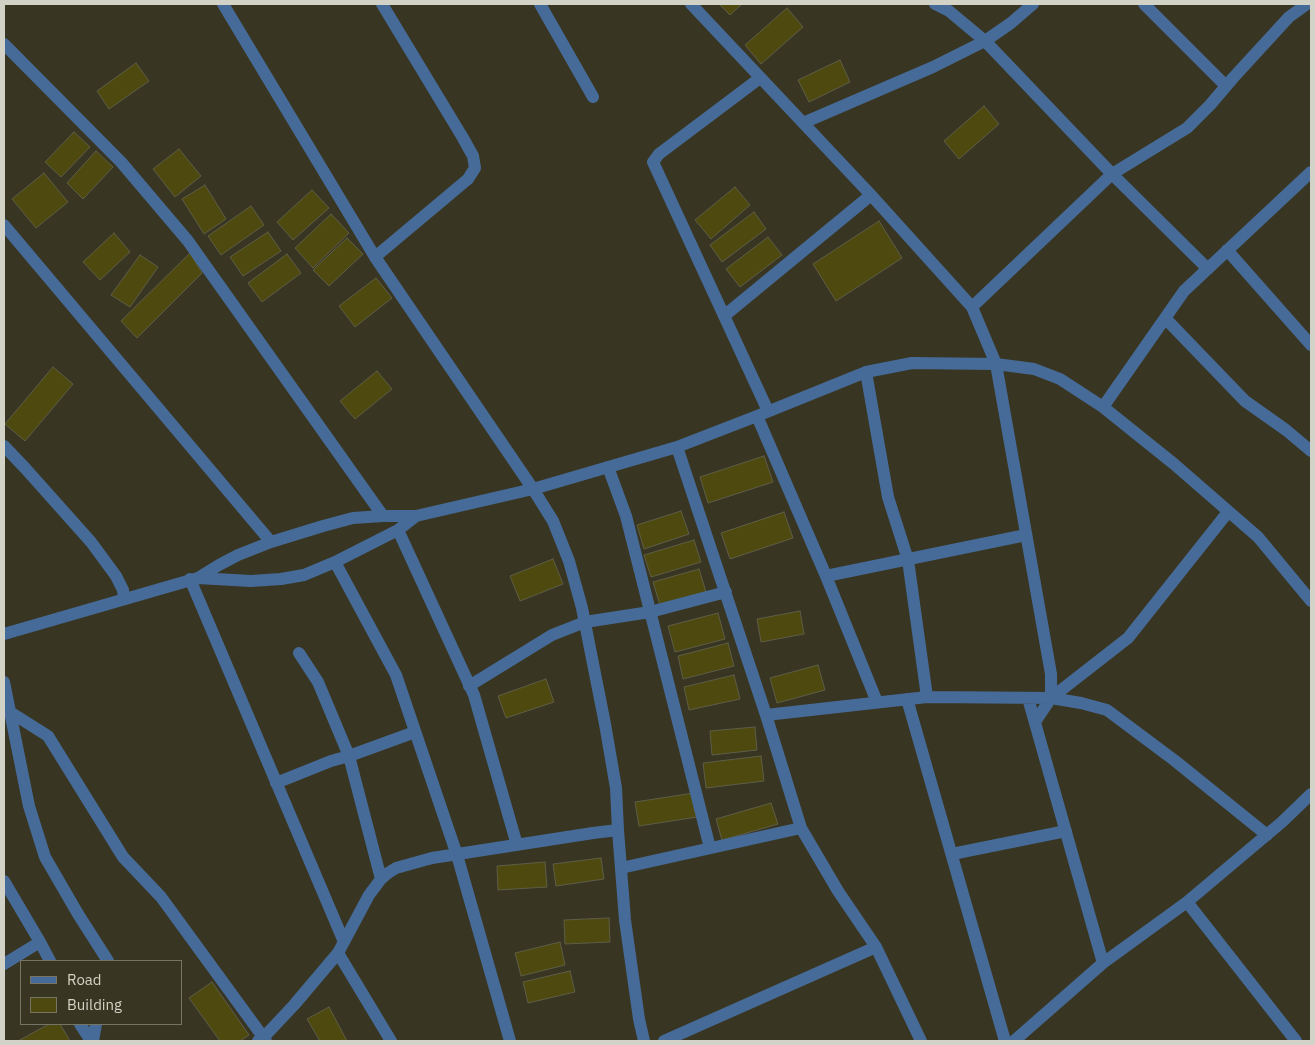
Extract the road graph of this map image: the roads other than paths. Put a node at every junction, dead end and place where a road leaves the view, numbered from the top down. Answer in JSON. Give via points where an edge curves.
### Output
{"nodes":[{"id":1,"x":223,"y":4,"type":"edge"},
{"id":2,"x":382,"y":4,"type":"edge"},
{"id":3,"x":540,"y":4,"type":"edge"},
{"id":4,"x":692,"y":4,"type":"edge"},
{"id":5,"x":935,"y":4,"type":"edge"},
{"id":6,"x":1033,"y":4,"type":"edge"},
{"id":7,"x":1144,"y":4,"type":"edge"},
{"id":8,"x":1306,"y":4,"type":"edge"},
{"id":9,"x":985,"y":41,"type":"junction"},
{"id":10,"x":4,"y":44,"type":"edge"},
{"id":11,"x":760,"y":78,"type":"junction"},
{"id":12,"x":1226,"y":86,"type":"junction"},
{"id":13,"x":593,"y":98,"type":"dead end"},
{"id":14,"x":803,"y":123,"type":"junction"},
{"id":15,"x":1311,"y":172,"type":"edge"},
{"id":16,"x":1112,"y":174,"type":"junction"},
{"id":17,"x":871,"y":195,"type":"junction"},
{"id":18,"x":4,"y":225,"type":"edge"},
{"id":19,"x":1227,"y":250,"type":"junction"},
{"id":20,"x":375,"y":256,"type":"junction"},
{"id":21,"x":1208,"y":269,"type":"junction"},
{"id":22,"x":972,"y":307,"type":"junction"},
{"id":23,"x":724,"y":316,"type":"junction"},
{"id":24,"x":1165,"y":318,"type":"junction"},
{"id":25,"x":1311,"y":345,"type":"edge"},
{"id":26,"x":996,"y":364,"type":"junction"},
{"id":27,"x":866,"y":372,"type":"junction"},
{"id":28,"x":1103,"y":407,"type":"junction"},
{"id":29,"x":762,"y":414,"type":"junction"},
{"id":30,"x":4,"y":446,"type":"edge"},
{"id":31,"x":677,"y":446,"type":"junction"},
{"id":32,"x":1311,"y":451,"type":"edge"},
{"id":33,"x":608,"y":467,"type":"junction"},
{"id":34,"x":533,"y":490,"type":"junction"},
{"id":35,"x":1228,"y":512,"type":"junction"},
{"id":36,"x":383,"y":516,"type":"junction"},
{"id":37,"x":416,"y":516,"type":"junction"},
{"id":38,"x":398,"y":530,"type":"junction"},
{"id":39,"x":1026,"y":536,"type":"junction"},
{"id":40,"x":271,"y":542,"type":"junction"},
{"id":41,"x":908,"y":560,"type":"junction"},
{"id":42,"x":335,"y":562,"type":"junction"},
{"id":43,"x":826,"y":576,"type":"junction"},
{"id":44,"x":194,"y":578,"type":"junction"},
{"id":45,"x":726,"y":592,"type":"junction"},
{"id":46,"x":124,"y":599,"type":"junction"},
{"id":47,"x":1311,"y":601,"type":"edge"},
{"id":48,"x":650,"y":612,"type":"junction"},
{"id":49,"x":585,"y":622,"type":"junction"},
{"id":50,"x":4,"y":634,"type":"edge"},
{"id":51,"x":299,"y":653,"type":"dead end"},
{"id":52,"x":4,"y":682,"type":"edge"},
{"id":53,"x":469,"y":686,"type":"junction"},
{"id":54,"x":927,"y":697,"type":"junction"},
{"id":55,"x":1028,"y":698,"type":"junction"},
{"id":56,"x":1051,"y":698,"type":"junction"},
{"id":57,"x":907,"y":700,"type":"junction"},
{"id":58,"x":877,"y":702,"type":"junction"},
{"id":59,"x":10,"y":712,"type":"junction"},
{"id":60,"x":766,"y":715,"type":"junction"},
{"id":61,"x":1035,"y":722,"type":"junction"},
{"id":62,"x":415,"y":732,"type":"junction"},
{"id":63,"x":349,"y":756,"type":"junction"},
{"id":64,"x":276,"y":783,"type":"junction"},
{"id":65,"x":1311,"y":794,"type":"edge"},
{"id":66,"x":801,"y":828,"type":"junction"},
{"id":67,"x":618,"y":830,"type":"junction"},
{"id":68,"x":1066,"y":831,"type":"junction"},
{"id":69,"x":1267,"y":835,"type":"junction"},
{"id":70,"x":517,"y":844,"type":"junction"},
{"id":71,"x":710,"y":848,"type":"junction"},
{"id":72,"x":952,"y":854,"type":"junction"},
{"id":73,"x":457,"y":855,"type":"junction"},
{"id":74,"x":621,"y":868,"type":"junction"},
{"id":75,"x":381,"y":879,"type":"junction"},
{"id":76,"x":4,"y":881,"type":"edge"},
{"id":77,"x":1187,"y":902,"type":"junction"},
{"id":78,"x":40,"y":942,"type":"junction"},
{"id":79,"x":341,"y":947,"type":"junction"},
{"id":80,"x":876,"y":947,"type":"junction"},
{"id":81,"x":49,"y":960,"type":"edge"},
{"id":82,"x":107,"y":960,"type":"edge"},
{"id":83,"x":1103,"y":963,"type":"junction"},
{"id":84,"x":4,"y":964,"type":"edge"},
{"id":85,"x":81,"y":1025,"type":"edge"},
{"id":86,"x":96,"y":1025,"type":"edge"},
{"id":87,"x":262,"y":1040,"type":"edge"},
{"id":88,"x":92,"y":1041,"type":"edge"},
{"id":89,"x":391,"y":1041,"type":"edge"},
{"id":90,"x":510,"y":1041,"type":"edge"},
{"id":91,"x":644,"y":1041,"type":"edge"},
{"id":92,"x":664,"y":1041,"type":"edge"},
{"id":93,"x":920,"y":1041,"type":"edge"},
{"id":94,"x":1005,"y":1041,"type":"edge"},
{"id":95,"x":1014,"y":1041,"type":"edge"},
{"id":96,"x":1296,"y":1041,"type":"edge"}],
"edges":[{"from":1,"to":20,"type":"street"},
{"from":2,"to":20,"type":"street","via":[[463,138],[473,156],[475,168],[468,179]]},
{"from":3,"to":13,"type":"street"},
{"from":4,"to":11,"type":"street"},
{"from":5,"to":9,"type":"street","via":[[949,11]]},
{"from":6,"to":9,"type":"street","via":[[1012,24]]},
{"from":7,"to":12,"type":"street"},
{"from":8,"to":12,"type":"street","via":[[1289,17]]},
{"from":9,"to":14,"type":"street"},
{"from":9,"to":16,"type":"street"},
{"from":10,"to":36,"type":"street","via":[[121,162],[188,242]]},
{"from":11,"to":14,"type":"street"},
{"from":11,"to":23,"type":"street","via":[[659,154],[653,162]]},
{"from":12,"to":16,"type":"street","via":[[1187,128]]},
{"from":14,"to":17,"type":"street"},
{"from":15,"to":19,"type":"street"},
{"from":16,"to":21,"type":"street"},
{"from":16,"to":22,"type":"street"},
{"from":17,"to":22,"type":"street"},
{"from":17,"to":23,"type":"street"},
{"from":18,"to":40,"type":"street"},
{"from":19,"to":21,"type":"street"},
{"from":19,"to":25,"type":"street"},
{"from":20,"to":34,"type":"street"},
{"from":21,"to":24,"type":"street","via":[[1184,291]]},
{"from":22,"to":26,"type":"street"},
{"from":23,"to":29,"type":"street"},
{"from":24,"to":28,"type":"street"},
{"from":24,"to":32,"type":"street","via":[[1245,401]]},
{"from":26,"to":27,"type":"street","via":[[912,363]]},
{"from":26,"to":28,"type":"street","via":[[1034,369],[1060,379]]},
{"from":26,"to":39,"type":"street"},
{"from":27,"to":29,"type":"street"},
{"from":27,"to":41,"type":"street","via":[[888,497]]},
{"from":28,"to":35,"type":"street"},
{"from":29,"to":31,"type":"street"},
{"from":29,"to":43,"type":"street"},
{"from":30,"to":46,"type":"street","via":[[91,542],[116,576]]},
{"from":31,"to":33,"type":"street"},
{"from":31,"to":45,"type":"street"},
{"from":33,"to":34,"type":"street"},
{"from":33,"to":48,"type":"street","via":[[626,516]]},
{"from":34,"to":37,"type":"street"},
{"from":34,"to":49,"type":"street","via":[[553,521],[569,561]]},
{"from":35,"to":47,"type":"street","via":[[1258,537]]},
{"from":35,"to":56,"type":"street","via":[[1128,638]]},
{"from":36,"to":37,"type":"street"},
{"from":36,"to":40,"type":"street","via":[[353,518]]},
{"from":37,"to":38,"type":"street"},
{"from":38,"to":42,"type":"street"},
{"from":38,"to":53,"type":"street"},
{"from":39,"to":41,"type":"street"},
{"from":39,"to":56,"type":"street","via":[[1052,674]]},
{"from":40,"to":44,"type":"street"},
{"from":41,"to":43,"type":"street"},
{"from":41,"to":54,"type":"street"},
{"from":42,"to":44,"type":"street","via":[[304,575],[282,579],[251,582]]},
{"from":42,"to":62,"type":"street","via":[[396,675]]},
{"from":43,"to":58,"type":"street"},
{"from":44,"to":46,"type":"street"},
{"from":44,"to":64,"type":"street"},
{"from":45,"to":48,"type":"street"},
{"from":45,"to":60,"type":"street"},
{"from":46,"to":50,"type":"street"},
{"from":48,"to":49,"type":"street"},
{"from":48,"to":71,"type":"street"},
{"from":49,"to":53,"type":"street","via":[[552,635]]},
{"from":49,"to":67,"type":"street","via":[[616,788]]},
{"from":51,"to":63,"type":"street","via":[[318,682]]},
{"from":52,"to":59,"type":"street"},
{"from":53,"to":70,"type":"street"},
{"from":54,"to":55,"type":"street"},
{"from":54,"to":57,"type":"street"},
{"from":55,"to":56,"type":"street"},
{"from":55,"to":61,"type":"street"},
{"from":56,"to":61,"type":"street"},
{"from":56,"to":69,"type":"street","via":[[1107,710]]},
{"from":57,"to":58,"type":"street"},
{"from":57,"to":72,"type":"street"},
{"from":58,"to":60,"type":"street"},
{"from":59,"to":82,"type":"street","via":[[28,806],[45,857]]},
{"from":59,"to":87,"type":"street","via":[[48,736],[124,857],[161,897]]},
{"from":60,"to":66,"type":"street"},
{"from":61,"to":68,"type":"street"},
{"from":62,"to":63,"type":"street"},
{"from":62,"to":73,"type":"street"},
{"from":63,"to":64,"type":"street"},
{"from":63,"to":75,"type":"street"},
{"from":64,"to":79,"type":"street"},
{"from":65,"to":69,"type":"street"},
{"from":66,"to":71,"type":"street"},
{"from":66,"to":80,"type":"street"},
{"from":67,"to":70,"type":"street"},
{"from":67,"to":74,"type":"street"},
{"from":68,"to":72,"type":"street"},
{"from":68,"to":83,"type":"street"},
{"from":69,"to":77,"type":"street"},
{"from":70,"to":73,"type":"street"},
{"from":71,"to":74,"type":"street"},
{"from":72,"to":94,"type":"street"},
{"from":73,"to":75,"type":"street","via":[[396,868]]},
{"from":73,"to":90,"type":"street"},
{"from":74,"to":91,"type":"street","via":[[625,920]]},
{"from":75,"to":79,"type":"street"},
{"from":76,"to":78,"type":"street"},
{"from":77,"to":83,"type":"street"},
{"from":77,"to":96,"type":"street"},
{"from":78,"to":81,"type":"street"},
{"from":78,"to":84,"type":"street"},
{"from":79,"to":87,"type":"street"},
{"from":79,"to":89,"type":"street"},
{"from":80,"to":92,"type":"street"},
{"from":80,"to":93,"type":"street"},
{"from":83,"to":95,"type":"street"},
{"from":85,"to":88,"type":"street"},
{"from":86,"to":88,"type":"street"}]}
